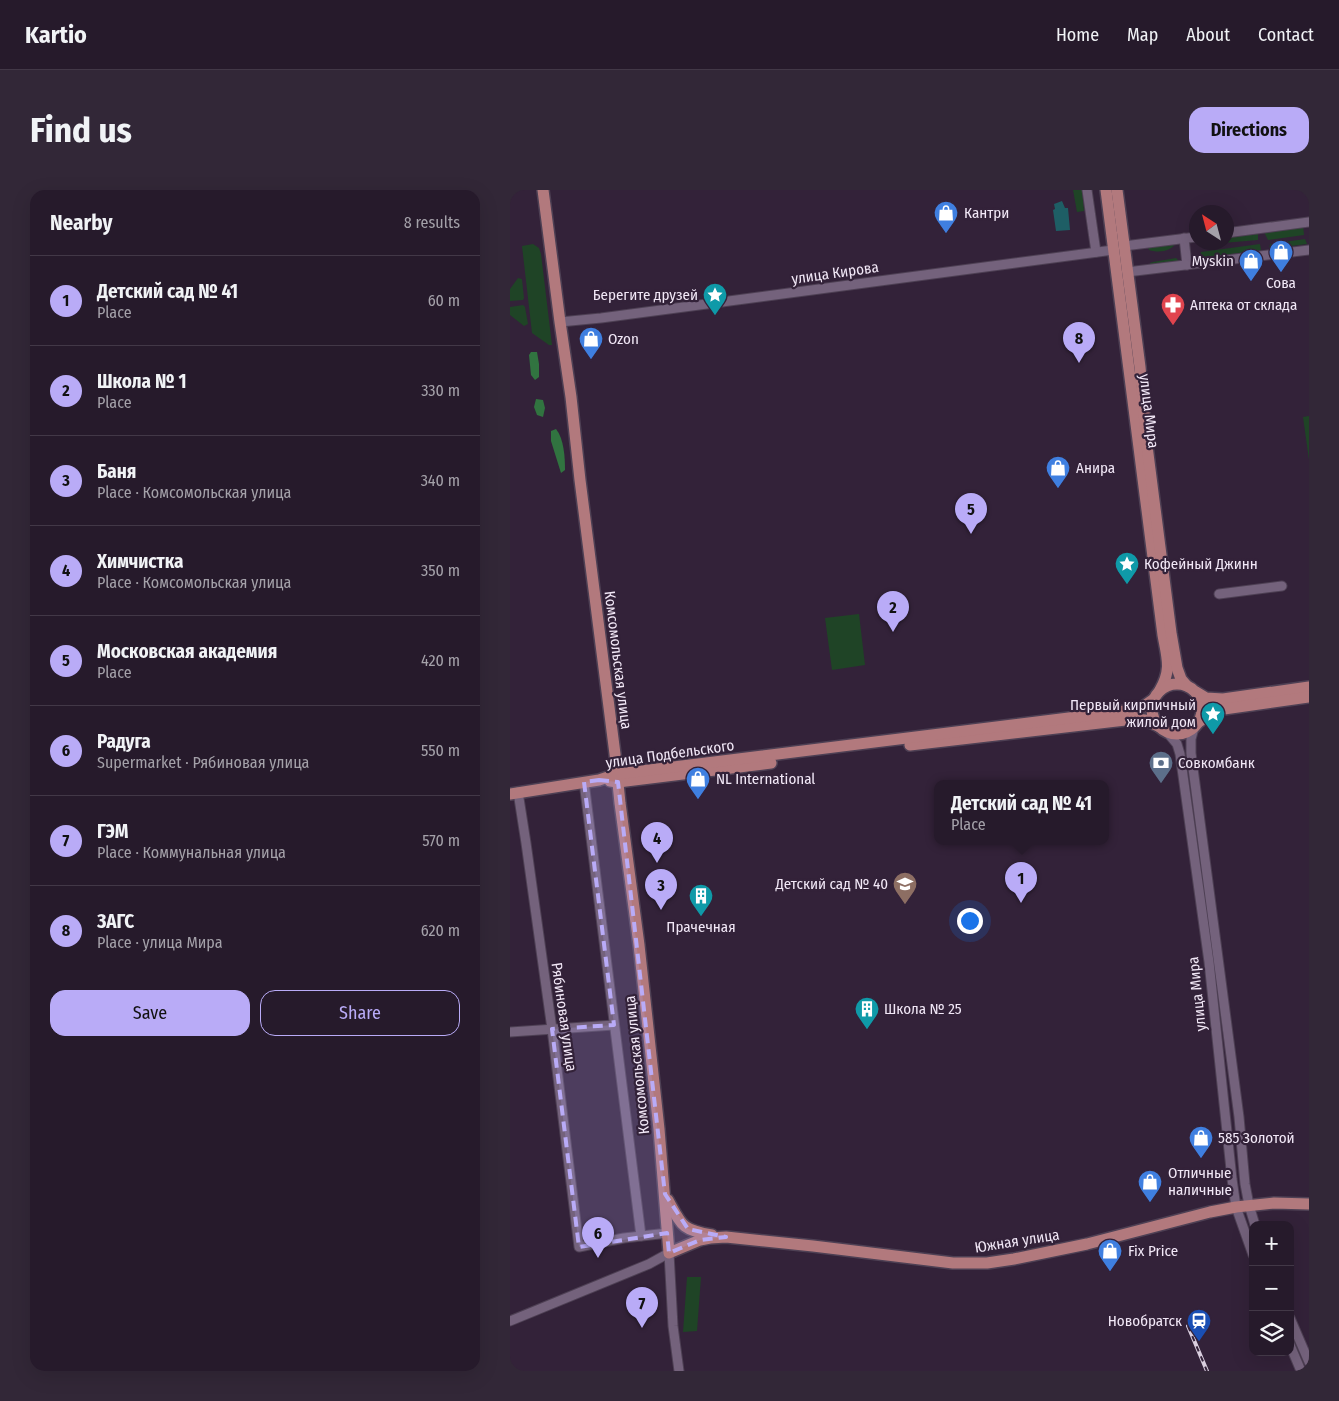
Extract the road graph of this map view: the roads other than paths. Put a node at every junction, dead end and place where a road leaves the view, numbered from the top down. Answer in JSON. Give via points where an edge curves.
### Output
{"nodes":[{"id":1,"x":543,"y":190,"type":"edge"},
{"id":2,"x":1087,"y":190,"type":"edge"},
{"id":3,"x":1112,"y":195,"type":"edge"},
{"id":4,"x":1309,"y":222,"type":"edge"},
{"id":5,"x":1234,"y":232,"type":"edge"},
{"id":6,"x":1184,"y":238,"type":"junction"},
{"id":7,"x":1189,"y":238,"type":"edge"},
{"id":8,"x":1119,"y":248,"type":"junction"},
{"id":9,"x":1309,"y":250,"type":"edge"},
{"id":10,"x":1096,"y":252,"type":"junction"},
{"id":11,"x":1187,"y":265,"type":"junction"},
{"id":12,"x":1127,"y":272,"type":"junction"},
{"id":13,"x":560,"y":322,"type":"junction"},
{"id":14,"x":1134,"y":368,"type":"junction"},
{"id":15,"x":1282,"y":586,"type":"dead end"},
{"id":16,"x":1219,"y":594,"type":"dead end"},
{"id":17,"x":1167,"y":634,"type":"junction"},
{"id":18,"x":1309,"y":687,"type":"edge"},
{"id":19,"x":1191,"y":688,"type":"junction"},
{"id":20,"x":1157,"y":695,"type":"junction"},
{"id":21,"x":1309,"y":697,"type":"edge"},
{"id":22,"x":1197,"y":724,"type":"junction"},
{"id":23,"x":1163,"y":729,"type":"junction"},
{"id":24,"x":719,"y":766,"type":"junction"},
{"id":25,"x":618,"y":778,"type":"junction"},
{"id":26,"x":584,"y":782,"type":"junction"},
{"id":27,"x":514,"y":793,"type":"edge"},
{"id":28,"x":614,"y":1025,"type":"junction"},
{"id":29,"x":552,"y":1029,"type":"junction"},
{"id":30,"x":510,"y":1032,"type":"edge"},
{"id":31,"x":665,"y":1194,"type":"junction"},
{"id":32,"x":1309,"y":1204,"type":"edge"},
{"id":33,"x":1249,"y":1205,"type":"junction"},
{"id":34,"x":1236,"y":1207,"type":"junction"},
{"id":35,"x":1254,"y":1221,"type":"edge"},
{"id":36,"x":668,"y":1233,"type":"junction"},
{"id":37,"x":641,"y":1236,"type":"junction"},
{"id":38,"x":726,"y":1237,"type":"junction"},
{"id":39,"x":1249,"y":1244,"type":"edge"},
{"id":40,"x":669,"y":1253,"type":"junction"},
{"id":41,"x":510,"y":1321,"type":"edge"},
{"id":42,"x":1294,"y":1327,"type":"edge"},
{"id":43,"x":1294,"y":1354,"type":"edge"},
{"id":44,"x":1309,"y":1362,"type":"edge"},
{"id":45,"x":679,"y":1371,"type":"edge"},
{"id":46,"x":1301,"y":1371,"type":"edge"}],
"edges":[{"from":1,"to":13,"type":"main road","name":"Комсомольская улица"},
{"from":2,"to":10,"type":"street"},
{"from":3,"to":8,"type":"main road","name":"улица Мира"},
{"from":4,"to":5,"type":"street"},
{"from":6,"to":7,"type":"street","name":"улица Кирова"},
{"from":6,"to":8,"type":"street","name":"улица Кирова"},
{"from":6,"to":11,"type":"street"},
{"from":8,"to":10,"type":"street","name":"улица Кирова"},
{"from":8,"to":12,"type":"main road","name":"улица Мира"},
{"from":8,"to":14,"type":"main road","name":"улица Мира"},
{"from":9,"to":11,"type":"street"},
{"from":10,"to":13,"type":"street","name":"улица Кирова"},
{"from":11,"to":12,"type":"street"},
{"from":12,"to":14,"type":"main road","name":"улица Мира"},
{"from":13,"to":25,"type":"main road","name":"Комсомольская улица"},
{"from":14,"to":17,"type":"main road","name":"улица Мира"},
{"from":15,"to":16,"type":"street"},
{"from":17,"to":19,"type":"main road","via":[[1176,668],[1181,679]]},
{"from":17,"to":20,"type":"main road","via":[[1168,669]]},
{"from":18,"to":19,"type":"main road","via":[[1223,699],[1206,698]]},
{"from":19,"to":20,"type":"main road","via":[[1176,684],[1165,687]]},
{"from":19,"to":22,"type":"main road","via":[[1202,705]]},
{"from":20,"to":23,"type":"main road","via":[[1153,716]]},
{"from":20,"to":24,"type":"main road","name":"улица Подбельского","via":[[1133,710]]},
{"from":21,"to":22,"type":"main road","via":[[1224,709]]},
{"from":22,"to":23,"type":"main road","via":[[1190,731],[1178,734]]},
{"from":22,"to":33,"type":"street","name":"улица Мира","via":[[1190,739],[1191,752]]},
{"from":23,"to":24,"type":"main road","name":"улица Подбельского","via":[[1145,720],[1134,719]]},
{"from":23,"to":34,"type":"street","name":"улица Мира","via":[[1177,744],[1180,754],[1208,953]]},
{"from":24,"to":25,"type":"main road","name":"улица Подбельского"},
{"from":25,"to":26,"type":"main road","name":"улица Подбельского"},
{"from":25,"to":31,"type":"main road","name":"Комсомольская улица"},
{"from":26,"to":27,"type":"main road","name":"улица Подбельского"},
{"from":26,"to":28,"type":"street"},
{"from":27,"to":29,"type":"street","name":"Рябиновая улица","via":[[526,843]]},
{"from":28,"to":29,"type":"street"},
{"from":28,"to":37,"type":"street"},
{"from":29,"to":30,"type":"street"},
{"from":29,"to":37,"type":"street","name":"Рябиновая улица","via":[[579,1247]]},
{"from":31,"to":36,"type":"main road","name":"Комсомольская улица"},
{"from":31,"to":38,"type":"main road","via":[[678,1219],[688,1229]]},
{"from":32,"to":33,"type":"main road","name":"Южная улица"},
{"from":33,"to":34,"type":"main road","name":"Южная улица"},
{"from":33,"to":35,"type":"street","name":"улица Мира"},
{"from":34,"to":38,"type":"main road","name":"Южная улица","via":[[1087,1244],[979,1264]]},
{"from":34,"to":39,"type":"street","name":"улица Мира"},
{"from":36,"to":37,"type":"street"},
{"from":36,"to":40,"type":"main road","name":"Комсомольская улица"},
{"from":38,"to":40,"type":"main road","name":"Южная улица","via":[[700,1240]]},
{"from":40,"to":41,"type":"street"},
{"from":40,"to":45,"type":"street"},
{"from":42,"to":44,"type":"street"},
{"from":43,"to":46,"type":"street"}]}
